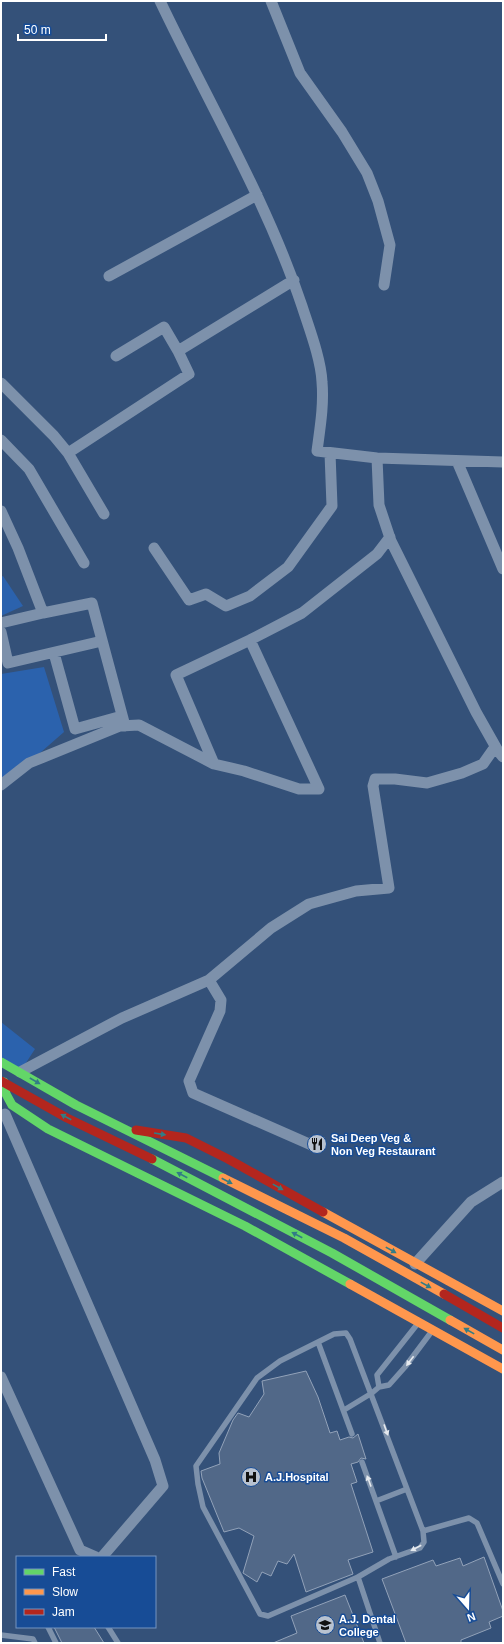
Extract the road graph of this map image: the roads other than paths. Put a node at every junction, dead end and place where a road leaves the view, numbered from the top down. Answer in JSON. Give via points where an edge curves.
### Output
{"nodes":[{"id":1,"x":160,"y":1,"type":"edge"},
{"id":2,"x":271,"y":1,"type":"edge"},
{"id":3,"x":257,"y":195,"type":"junction"},
{"id":4,"x":109,"y":276,"type":"dead end"},
{"id":5,"x":294,"y":280,"type":"junction"},
{"id":6,"x":384,"y":285,"type":"dead end"},
{"id":7,"x":178,"y":351,"type":"junction"},
{"id":8,"x":116,"y":356,"type":"dead end"},
{"id":9,"x":1,"y":383,"type":"edge"},
{"id":10,"x":1,"y":440,"type":"edge"},
{"id":11,"x":68,"y":453,"type":"junction"},
{"id":12,"x":330,"y":453,"type":"junction"},
{"id":13,"x":377,"y":458,"type":"junction"},
{"id":14,"x":457,"y":461,"type":"junction"},
{"id":15,"x":503,"y":462,"type":"edge"},
{"id":16,"x":1,"y":511,"type":"edge"},
{"id":17,"x":104,"y":514,"type":"dead end"},
{"id":18,"x":390,"y":537,"type":"junction"},
{"id":19,"x":154,"y":548,"type":"dead end"},
{"id":20,"x":84,"y":563,"type":"dead end"},
{"id":21,"x":503,"y":570,"type":"edge"},
{"id":22,"x":43,"y":613,"type":"junction"},
{"id":23,"x":1,"y":623,"type":"edge"},
{"id":24,"x":1,"y":632,"type":"edge"},
{"id":25,"x":250,"y":640,"type":"junction"},
{"id":26,"x":102,"y":641,"type":"junction"},
{"id":27,"x":54,"y":653,"type":"junction"},
{"id":28,"x":124,"y":721,"type":"junction"},
{"id":29,"x":495,"y":747,"type":"junction"},
{"id":30,"x":503,"y":757,"type":"edge"},
{"id":31,"x":214,"y":764,"type":"junction"},
{"id":32,"x":1,"y":785,"type":"edge"},
{"id":33,"x":210,"y":980,"type":"junction"},
{"id":34,"x":1,"y":1062,"type":"edge"},
{"id":35,"x":20,"y":1072,"type":"junction"},
{"id":36,"x":2,"y":1082,"type":"edge"},
{"id":37,"x":6,"y":1111,"type":"edge"},
{"id":38,"x":121,"y":1128,"type":"junction"},
{"id":39,"x":316,"y":1147,"type":"dead end"},
{"id":40,"x":503,"y":1182,"type":"edge"},
{"id":41,"x":415,"y":1264,"type":"junction"},
{"id":42,"x":503,"y":1311,"type":"edge"},
{"id":43,"x":420,"y":1322,"type":"junction"},
{"id":44,"x":503,"y":1328,"type":"edge"},
{"id":45,"x":433,"y":1329,"type":"junction"},
{"id":46,"x":318,"y":1342,"type":"junction"},
{"id":47,"x":503,"y":1350,"type":"edge"},
{"id":48,"x":503,"y":1369,"type":"edge"},
{"id":49,"x":1,"y":1376,"type":"edge"},
{"id":50,"x":379,"y":1387,"type":"junction"},
{"id":51,"x":372,"y":1393,"type":"junction"},
{"id":52,"x":344,"y":1410,"type":"junction"},
{"id":53,"x":352,"y":1434,"type":"dead end"},
{"id":54,"x":362,"y":1462,"type":"dead end"},
{"id":55,"x":408,"y":1489,"type":"junction"},
{"id":56,"x":376,"y":1502,"type":"junction"},
{"id":57,"x":423,"y":1531,"type":"junction"},
{"id":58,"x":94,"y":1556,"type":"edge"},
{"id":59,"x":103,"y":1556,"type":"edge"},
{"id":60,"x":396,"y":1557,"type":"junction"},
{"id":61,"x":358,"y":1577,"type":"junction"},
{"id":62,"x":503,"y":1584,"type":"edge"},
{"id":63,"x":48,"y":1628,"type":"edge"},
{"id":64,"x":109,"y":1628,"type":"edge"},
{"id":65,"x":1,"y":1635,"type":"edge"},
{"id":66,"x":34,"y":1643,"type":"edge"},
{"id":67,"x":56,"y":1643,"type":"edge"},
{"id":68,"x":118,"y":1643,"type":"edge"},
{"id":69,"x":380,"y":1643,"type":"edge"}],
"edges":[{"from":1,"to":3,"type":"street"},
{"from":2,"to":6,"type":"street","via":[[300,73],[368,173],[390,245]]},
{"from":3,"to":4,"type":"street"},
{"from":3,"to":5,"type":"street"},
{"from":5,"to":7,"type":"street"},
{"from":5,"to":12,"type":"street","via":[[309,326],[322,380],[323,399],[317,452]]},
{"from":7,"to":8,"type":"street","via":[[164,327]]},
{"from":7,"to":11,"type":"street","via":[[189,374]]},
{"from":9,"to":11,"type":"street"},
{"from":10,"to":20,"type":"street","via":[[29,469]]},
{"from":11,"to":17,"type":"street"},
{"from":12,"to":13,"type":"street"},
{"from":12,"to":19,"type":"street","via":[[332,506],[288,567],[250,596],[226,606],[206,594],[189,600]]},
{"from":13,"to":14,"type":"street"},
{"from":13,"to":18,"type":"street","via":[[379,506]]},
{"from":14,"to":15,"type":"street"},
{"from":14,"to":21,"type":"street"},
{"from":16,"to":22,"type":"street"},
{"from":18,"to":25,"type":"street","via":[[377,554],[302,614]]},
{"from":18,"to":29,"type":"street","via":[[428,618]]},
{"from":22,"to":23,"type":"street"},
{"from":22,"to":26,"type":"street","via":[[92,603]]},
{"from":24,"to":27,"type":"street","via":[[8,663]]},
{"from":25,"to":31,"type":"street","via":[[176,675]]},
{"from":25,"to":31,"type":"street","via":[[319,789],[299,789]]},
{"from":26,"to":27,"type":"street"},
{"from":26,"to":28,"type":"street"},
{"from":27,"to":28,"type":"street","via":[[75,729]]},
{"from":28,"to":31,"type":"street","via":[[139,725]]},
{"from":28,"to":32,"type":"street","via":[[120,726],[29,763]]},
{"from":29,"to":30,"type":"street"},
{"from":29,"to":33,"type":"street","via":[[483,764],[427,783],[375,779],[373,786],[389,888],[356,891],[310,904],[271,928]]},
{"from":33,"to":35,"type":"street","via":[[122,1018]]},
{"from":33,"to":39,"type":"street","via":[[222,1000],[220,1011],[189,1081],[193,1093]]},
{"from":34,"to":35,"type":"main road"},
{"from":35,"to":38,"type":"main road","one_way":true},
{"from":36,"to":37,"type":"main road","via":[[6,1094]]},
{"from":47,"to":36,"type":"main road","one_way":true,"via":[[332,1253],[67,1118]]},
{"from":37,"to":43,"type":"main road","via":[[245,1226]]},
{"from":37,"to":59,"type":"street","via":[[155,1460],[163,1486]]},
{"from":38,"to":41,"type":"main road","one_way":true,"via":[[186,1138]]},
{"from":38,"to":44,"type":"main road","one_way":true,"via":[[344,1238]]},
{"from":40,"to":41,"type":"street","via":[[471,1202]]},
{"from":41,"to":42,"type":"main road"},
{"from":43,"to":45,"type":"main road"},
{"from":43,"to":50,"type":"lane","via":[[377,1375]]},
{"from":45,"to":48,"type":"main road"},
{"from":45,"to":50,"type":"lane","one_way":true,"via":[[389,1385]]},
{"from":46,"to":51,"type":"lane","via":[[334,1334],[346,1333]]},
{"from":46,"to":52,"type":"lane"},
{"from":46,"to":61,"type":"lane","via":[[280,1361],[257,1378],[196,1466],[198,1484],[204,1507],[260,1614],[268,1616]]},
{"from":49,"to":58,"type":"street","via":[[80,1550]]},
{"from":50,"to":51,"type":"lane"},
{"from":51,"to":52,"type":"lane"},
{"from":51,"to":55,"type":"lane","one_way":true},
{"from":52,"to":53,"type":"lane"},
{"from":56,"to":54,"type":"lane","one_way":true},
{"from":55,"to":56,"type":"lane"},
{"from":55,"to":57,"type":"lane"},
{"from":56,"to":60,"type":"lane"},
{"from":57,"to":60,"type":"lane","one_way":true,"via":[[424,1542],[420,1548]]},
{"from":57,"to":62,"type":"lane","via":[[469,1518],[473,1520]]},
{"from":60,"to":61,"type":"lane"},
{"from":61,"to":69,"type":"lane"},
{"from":63,"to":67,"type":"lane"},
{"from":64,"to":68,"type":"lane"},
{"from":65,"to":66,"type":"lane","via":[[33,1639]]}]}
